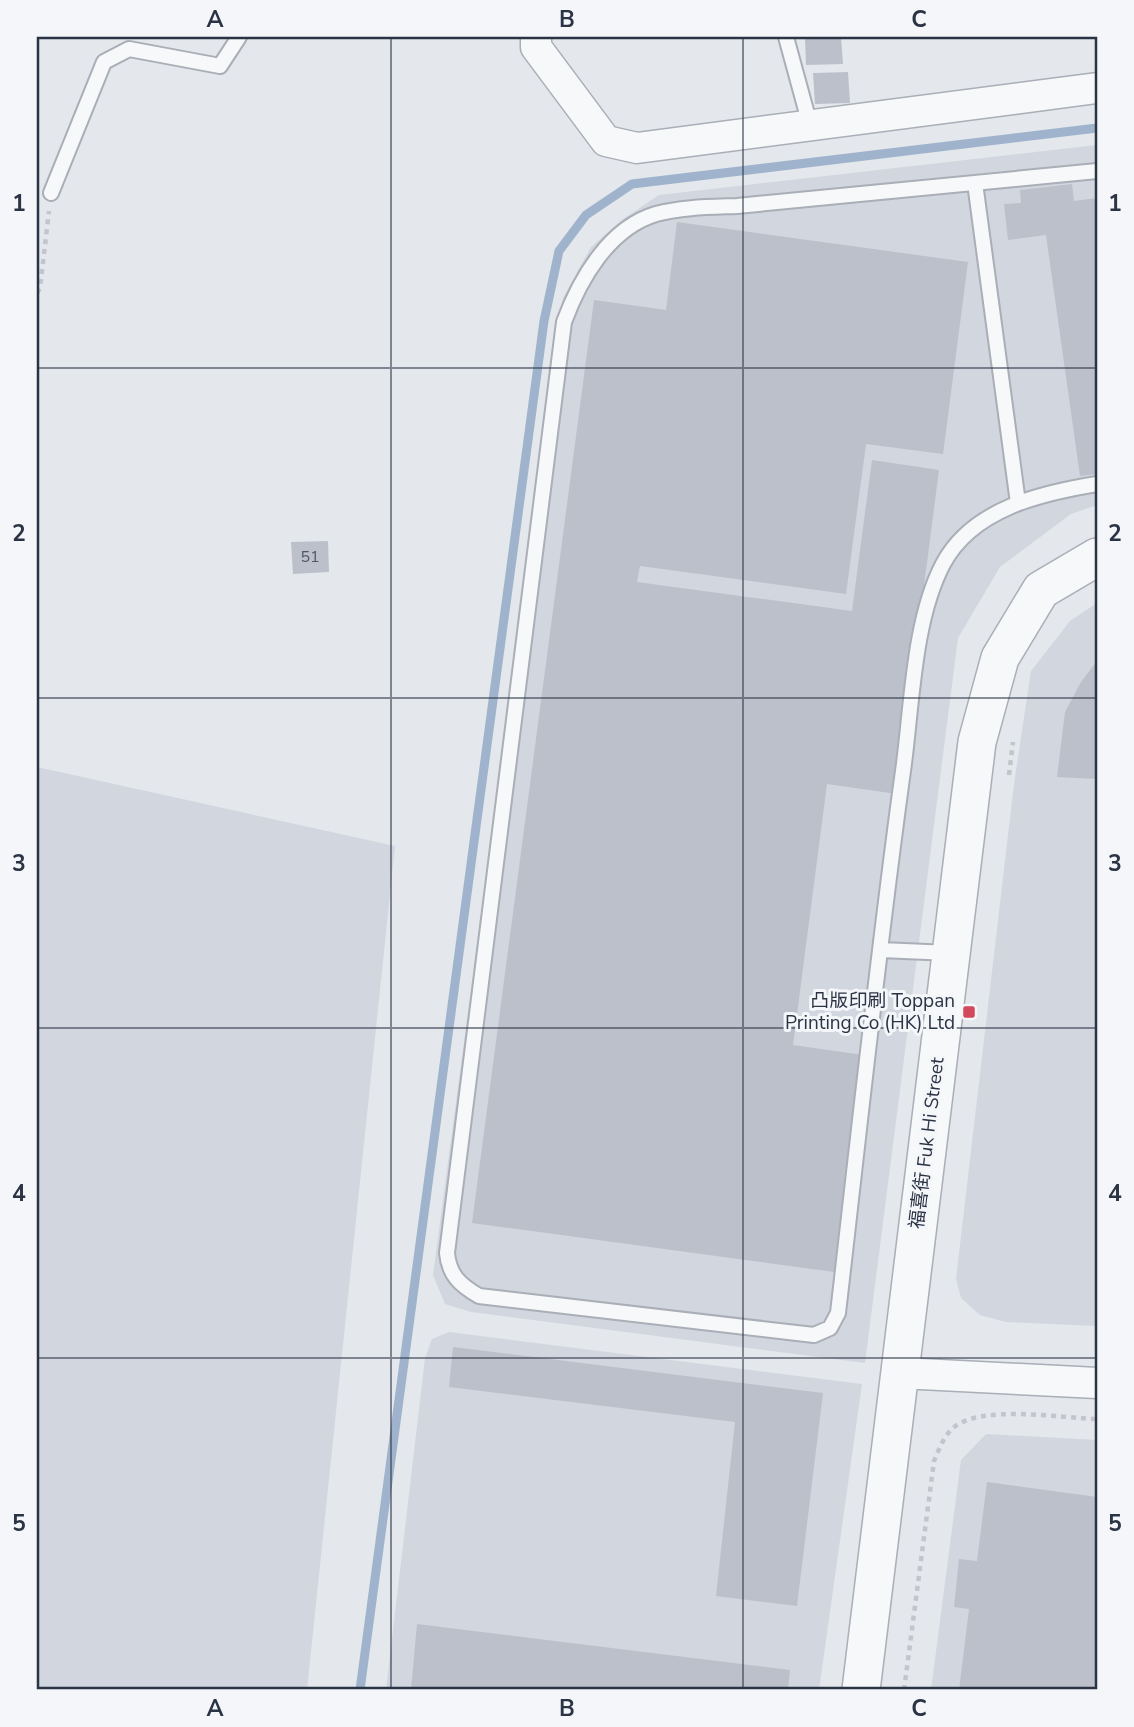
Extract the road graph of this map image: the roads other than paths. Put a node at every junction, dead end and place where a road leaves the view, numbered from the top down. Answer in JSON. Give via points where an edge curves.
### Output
{"nodes":[{"id":1,"x":239,"y":37,"type":"edge"},
{"id":2,"x":536,"y":37,"type":"edge"},
{"id":3,"x":786,"y":37,"type":"edge"},
{"id":4,"x":1097,"y":88,"type":"edge"},
{"id":5,"x":810,"y":125,"type":"junction"},
{"id":6,"x":1097,"y":171,"type":"edge"},
{"id":7,"x":975,"y":183,"type":"junction"},
{"id":8,"x":51,"y":193,"type":"road end"},
{"id":9,"x":1097,"y":484,"type":"edge"},
{"id":10,"x":1018,"y":503,"type":"junction"},
{"id":11,"x":1097,"y":557,"type":"edge"},
{"id":12,"x":881,"y":950,"type":"junction"},
{"id":13,"x":950,"y":953,"type":"junction"},
{"id":14,"x":901,"y":1373,"type":"junction"},
{"id":15,"x":1097,"y":1383,"type":"edge"},
{"id":16,"x":861,"y":1690,"type":"edge"}],
"edges":[{"from":1,"to":8,"type":"lane","via":[[220,66],[129,49],[104,62]]},
{"from":2,"to":5,"type":"street","via":[[536,47],[606,141],[637,148]]},
{"from":3,"to":5,"type":"lane"},
{"from":4,"to":5,"type":"street"},
{"from":6,"to":7,"type":"lane"},
{"from":7,"to":10,"type":"lane"},
{"from":7,"to":12,"type":"lane","via":[[654,215],[623,232],[590,266],[572,298],[564,322],[447,1253],[455,1279],[479,1296],[814,1335],[830,1328],[838,1313]]},
{"from":9,"to":10,"type":"lane"},
{"from":10,"to":12,"type":"lane","via":[[982,522],[958,543],[943,564],[929,600]]},
{"from":11,"to":13,"type":"street","name":"福喜街 Fuk Hi Street","via":[[1041,590],[1000,658],[977,742]]},
{"from":12,"to":13,"type":"lane"},
{"from":13,"to":14,"type":"street","name":"福喜街 Fuk Hi Street"},
{"from":14,"to":15,"type":"street"},
{"from":14,"to":16,"type":"street","name":"福喜街 Fuk Hi Street"}]}
